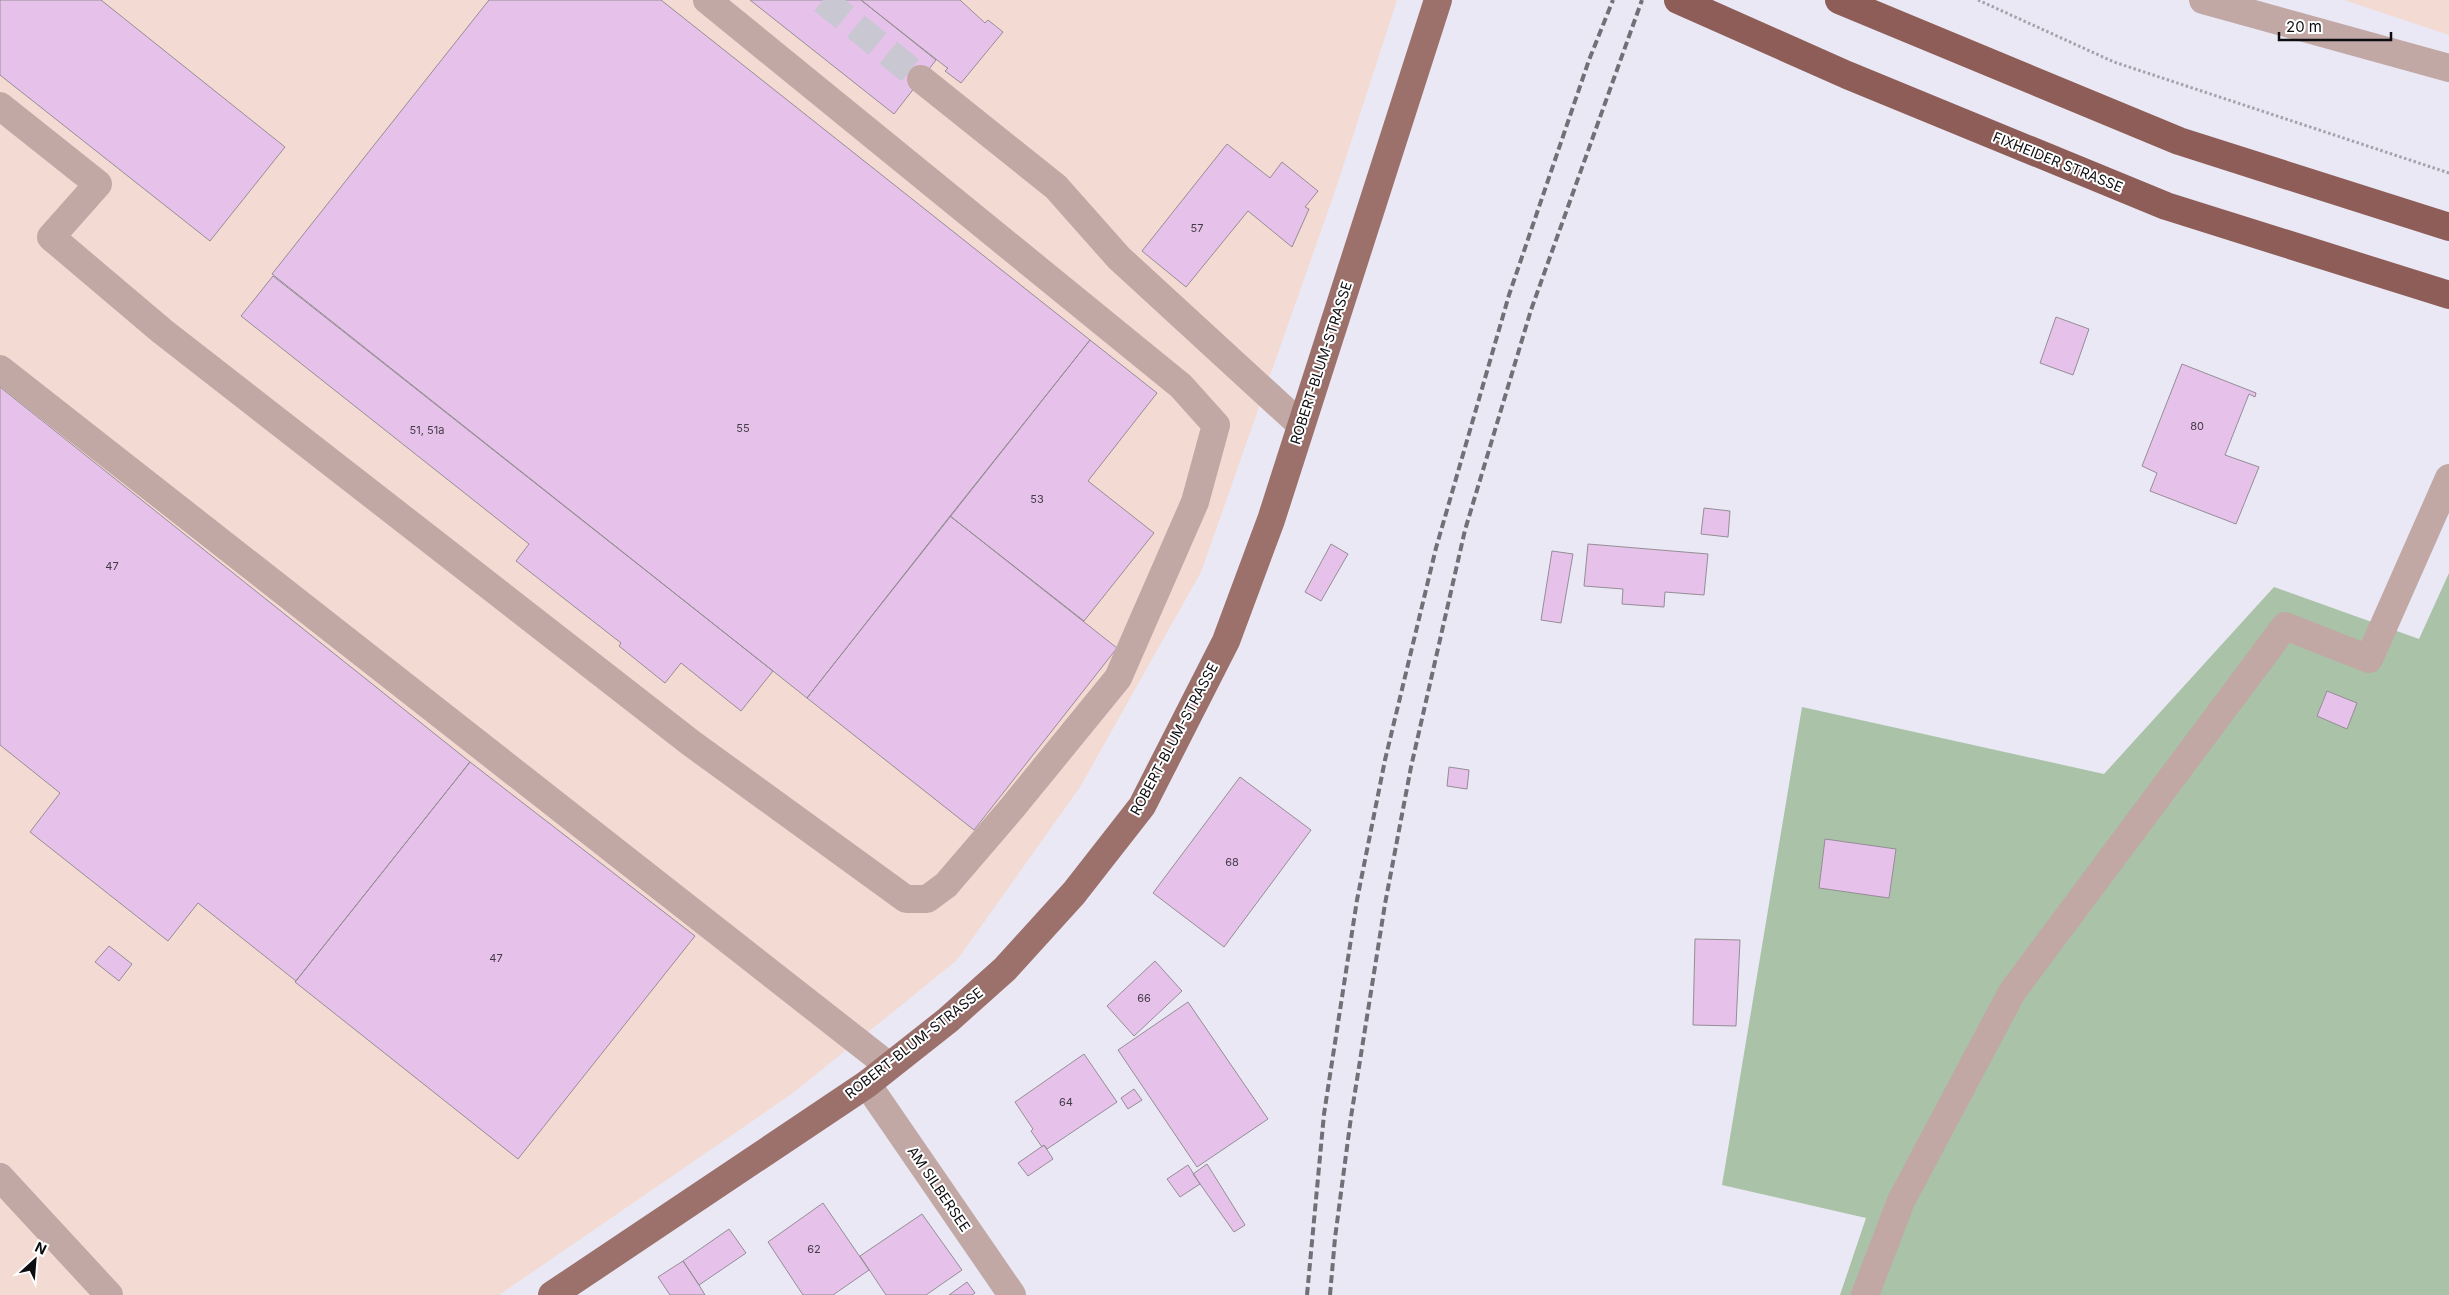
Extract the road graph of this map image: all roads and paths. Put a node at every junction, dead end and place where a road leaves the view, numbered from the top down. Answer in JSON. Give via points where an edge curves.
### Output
{"nodes":[{"id":1,"x":707,"y":0,"type":"edge"},
{"id":2,"x":1438,"y":0,"type":"edge"},
{"id":3,"x":1678,"y":0,"type":"edge"},
{"id":4,"x":1839,"y":0,"type":"edge"},
{"id":5,"x":1978,"y":0,"type":"edge"},
{"id":6,"x":2203,"y":0,"type":"edge"},
{"id":7,"x":2449,"y":68,"type":"edge"},
{"id":8,"x":922,"y":79,"type":"tunnel mouth"},
{"id":9,"x":0,"y":106,"type":"edge"},
{"id":10,"x":2449,"y":173,"type":"edge"},
{"id":11,"x":2449,"y":227,"type":"edge"},
{"id":12,"x":2449,"y":295,"type":"edge"},
{"id":13,"x":0,"y":369,"type":"edge"},
{"id":14,"x":1301,"y":425,"type":"junction"},
{"id":15,"x":2449,"y":478,"type":"edge"},
{"id":16,"x":889,"y":1066,"type":"junction"},
{"id":17,"x":867,"y":1084,"type":"junction"},
{"id":18,"x":0,"y":1177,"type":"edge"},
{"id":19,"x":109,"y":1295,"type":"edge"},
{"id":20,"x":552,"y":1295,"type":"edge"},
{"id":21,"x":1012,"y":1295,"type":"edge"},
{"id":22,"x":1865,"y":1295,"type":"edge"}],
"edges":[{"from":1,"to":9,"type":"street","via":[[1181,386],[1216,425],[1195,502],[1118,678],[946,885],[927,899],[906,899],[691,743],[162,331],[51,238],[98,184]]},
{"from":2,"to":14,"type":"main road","name":"ROBERT-BLUM-STRASSE"},
{"from":3,"to":12,"type":"highway","name":"FIXHEIDER STRASSE","via":[[1847,75],[2166,206]]},
{"from":4,"to":11,"type":"highway","via":[[2180,141]]},
{"from":5,"to":10,"type":"path","via":[[2114,62]]},
{"from":6,"to":7,"type":"street"},
{"from":8,"to":14,"type":"street","via":[[1056,187],[1119,258]]},
{"from":13,"to":16,"type":"street"},
{"from":14,"to":16,"type":"main road","name":"ROBERT-BLUM-STRASSE","via":[[1271,520],[1226,641],[1142,806],[1074,892],[1005,969],[948,1020]]},
{"from":15,"to":22,"type":"street","via":[[2369,659],[2285,626],[2012,992],[1901,1201]]},
{"from":16,"to":17,"type":"main road","name":"ROBERT-BLUM-STRASSE"},
{"from":17,"to":20,"type":"main road","name":"ROBERT-BLUM-STRASSE"},
{"from":17,"to":21,"type":"street","name":"AM SILBERSEE"},
{"from":18,"to":19,"type":"street"}]}
